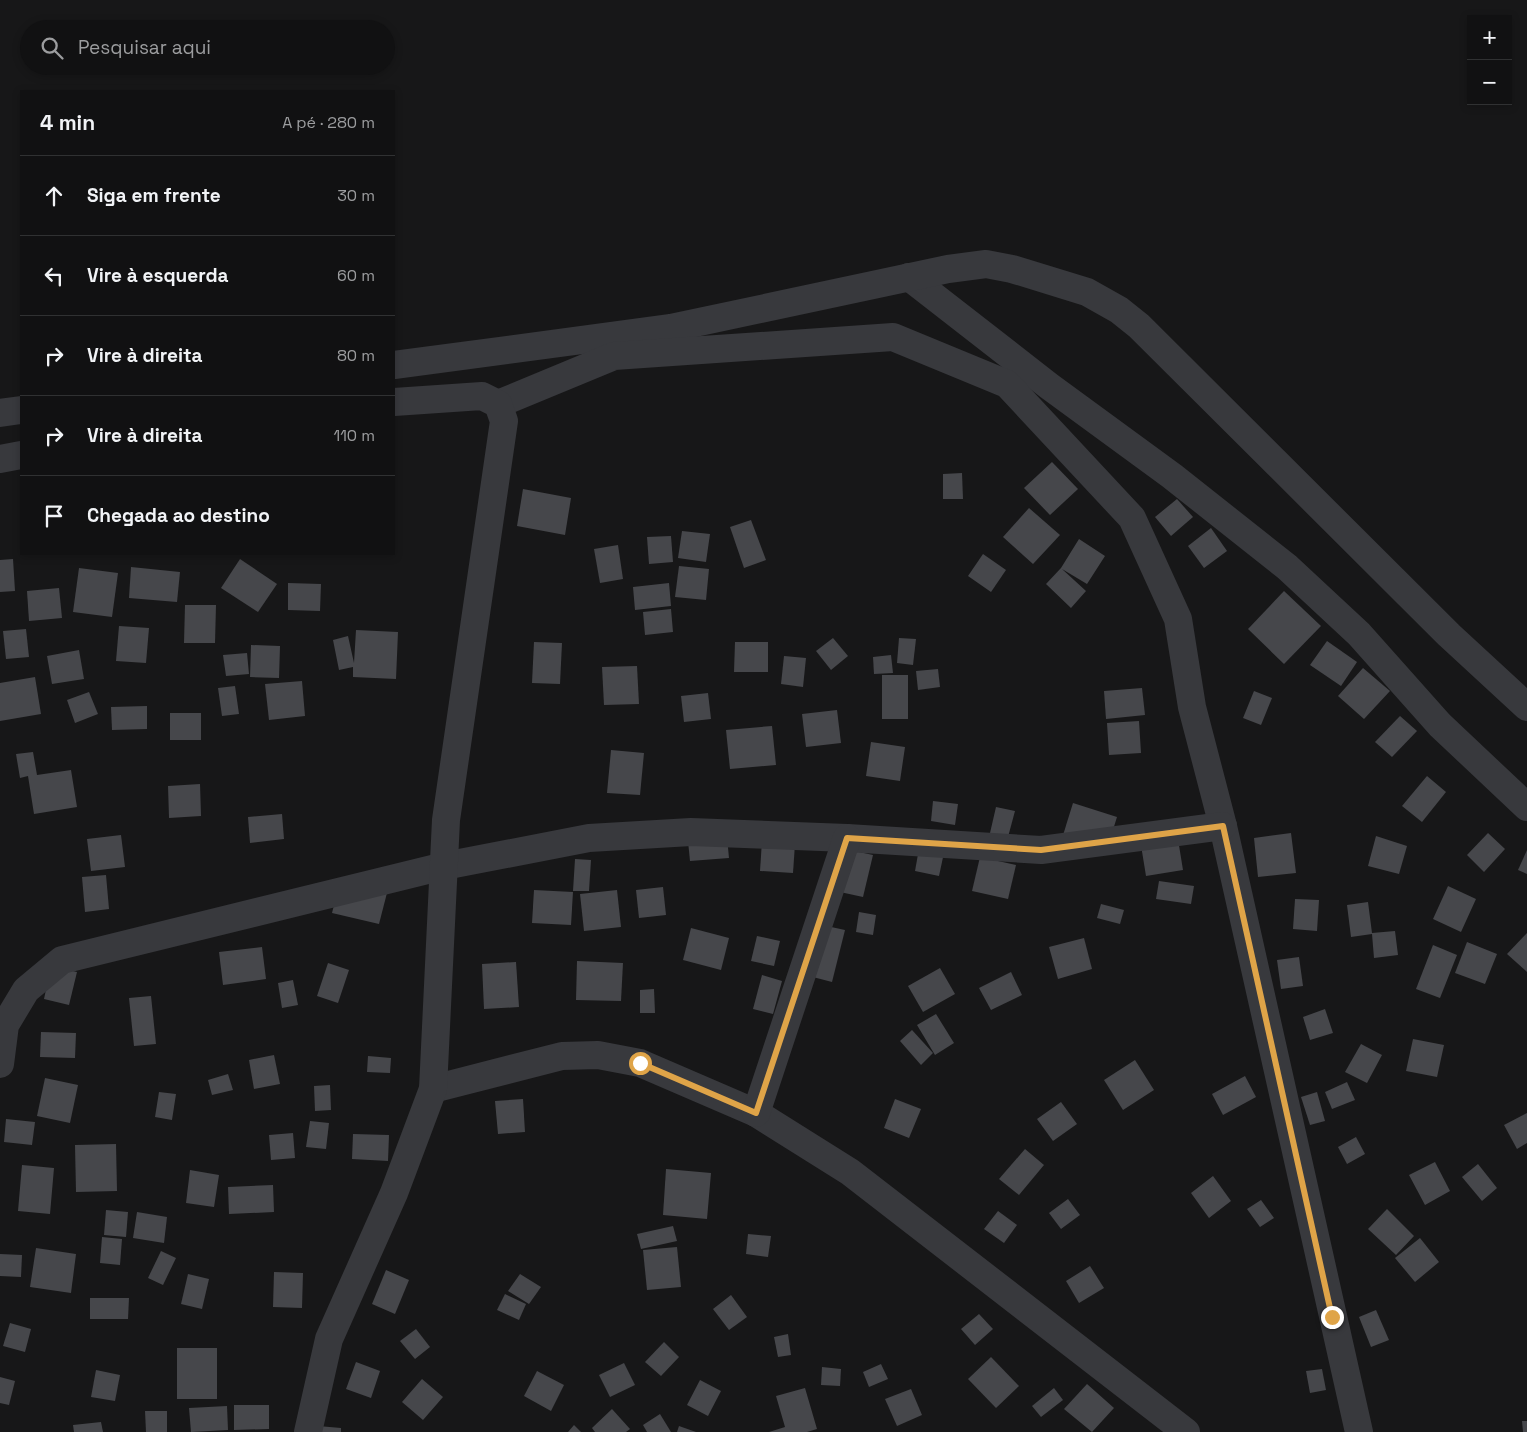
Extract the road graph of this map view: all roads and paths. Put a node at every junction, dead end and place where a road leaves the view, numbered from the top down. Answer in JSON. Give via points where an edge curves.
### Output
{"nodes":[{"id":1,"x":909,"y":278,"type":"junction"},
{"id":2,"x":395,"y":364,"type":"edge"},
{"id":3,"x":395,"y":402,"type":"edge"},
{"id":4,"x":498,"y":404,"type":"junction"},
{"id":5,"x":20,"y":410,"type":"edge"},
{"id":6,"x":0,"y":412,"type":"edge"},
{"id":7,"x":20,"y":455,"type":"edge"},
{"id":8,"x":0,"y":459,"type":"edge"},
{"id":9,"x":1527,"y":707,"type":"edge"},
{"id":10,"x":1527,"y":808,"type":"edge"},
{"id":11,"x":1223,"y":826,"type":"junction"},
{"id":12,"x":847,"y":838,"type":"junction"},
{"id":13,"x":444,"y":866,"type":"junction"},
{"id":14,"x":0,"y":1064,"type":"edge"},
{"id":15,"x":433,"y":1089,"type":"junction"},
{"id":16,"x":756,"y":1113,"type":"junction"},
{"id":17,"x":308,"y":1432,"type":"edge"},
{"id":18,"x":1186,"y":1432,"type":"edge"},
{"id":19,"x":1359,"y":1432,"type":"edge"}],
"edges":[{"from":1,"to":2,"type":"street","via":[[671,328]]},
{"from":1,"to":9,"type":"street","via":[[986,264],[1087,292],[1119,310],[1140,326],[1449,635]]},
{"from":1,"to":10,"type":"street","via":[[1287,567],[1359,634],[1440,725]]},
{"from":3,"to":4,"type":"street","via":[[482,396]]},
{"from":4,"to":11,"type":"street","via":[[614,356],[892,338],[1007,384],[1132,518],[1178,619],[1192,707]]},
{"from":4,"to":13,"type":"street","via":[[504,421],[446,820]]},
{"from":5,"to":6,"type":"street"},
{"from":7,"to":8,"type":"street"},
{"from":11,"to":12,"type":"street","via":[[1041,850]]},
{"from":11,"to":19,"type":"street"},
{"from":12,"to":13,"type":"street","via":[[691,832],[589,838]]},
{"from":12,"to":16,"type":"street"},
{"from":13,"to":14,"type":"street","via":[[62,960],[26,990],[5,1026]]},
{"from":13,"to":15,"type":"street"},
{"from":15,"to":16,"type":"street","via":[[562,1056],[598,1055],[640,1063]]},
{"from":15,"to":17,"type":"street","via":[[394,1193],[329,1339]]},
{"from":16,"to":18,"type":"street","via":[[850,1172]]}]}
